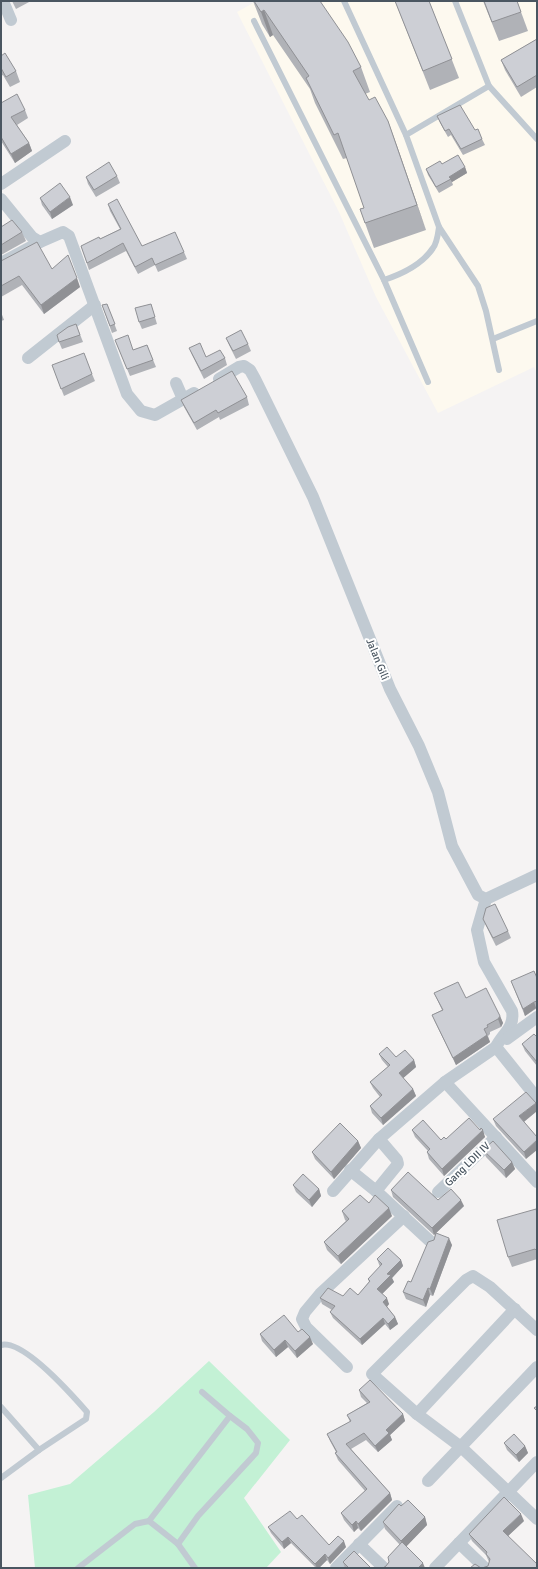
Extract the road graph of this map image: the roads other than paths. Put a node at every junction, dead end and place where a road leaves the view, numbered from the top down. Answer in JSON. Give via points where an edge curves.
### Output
{"nodes":[{"id":1,"x":3,"y":1,"type":"edge"},
{"id":2,"x":344,"y":1,"type":"edge"},
{"id":3,"x":455,"y":1,"type":"edge"},
{"id":4,"x":11,"y":20,"type":"dead end"},
{"id":5,"x":254,"y":21,"type":"edge"},
{"id":6,"x":489,"y":86,"type":"junction"},
{"id":7,"x":406,"y":135,"type":"junction"},
{"id":8,"x":537,"y":139,"type":"edge"},
{"id":9,"x":65,"y":141,"type":"dead end"},
{"id":10,"x":1,"y":184,"type":"edge"},
{"id":11,"x":1,"y":199,"type":"edge"},
{"id":12,"x":439,"y":227,"type":"junction"},
{"id":13,"x":40,"y":242,"type":"junction"},
{"id":14,"x":1,"y":264,"type":"edge"},
{"id":15,"x":384,"y":280,"type":"junction"},
{"id":16,"x":95,"y":305,"type":"junction"},
{"id":17,"x":537,"y":321,"type":"edge"},
{"id":18,"x":493,"y":339,"type":"junction"},
{"id":19,"x":28,"y":358,"type":"dead end"},
{"id":20,"x":499,"y":370,"type":"dead end"},
{"id":21,"x":428,"y":382,"type":"dead end"},
{"id":22,"x":176,"y":383,"type":"dead end"},
{"id":23,"x":183,"y":399,"type":"junction"},
{"id":24,"x":537,"y":875,"type":"edge"},
{"id":25,"x":486,"y":899,"type":"junction"},
{"id":26,"x":537,"y":1017,"type":"edge"},
{"id":27,"x":496,"y":1047,"type":"junction"},
{"id":28,"x":445,"y":1082,"type":"junction"},
{"id":29,"x":535,"y":1092,"type":"edge"},
{"id":30,"x":496,"y":1136,"type":"junction"},
{"id":31,"x":379,"y":1139,"type":"junction"},
{"id":32,"x":350,"y":1170,"type":"junction"},
{"id":33,"x":536,"y":1177,"type":"edge"},
{"id":34,"x":333,"y":1191,"type":"dead end"},
{"id":35,"x":376,"y":1191,"type":"junction"},
{"id":36,"x":438,"y":1192,"type":"dead end"},
{"id":37,"x":404,"y":1216,"type":"junction"},
{"id":38,"x":431,"y":1242,"type":"edge"},
{"id":39,"x":515,"y":1309,"type":"junction"},
{"id":40,"x":537,"y":1330,"type":"edge"},
{"id":41,"x":1,"y":1345,"type":"edge"},
{"id":42,"x":537,"y":1366,"type":"edge"},
{"id":43,"x":347,"y":1367,"type":"dead end"},
{"id":44,"x":202,"y":1392,"type":"dead end"},
{"id":45,"x":1,"y":1407,"type":"edge"},
{"id":46,"x":416,"y":1414,"type":"junction"},
{"id":47,"x":230,"y":1416,"type":"junction"},
{"id":48,"x":461,"y":1447,"type":"junction"},
{"id":49,"x":39,"y":1450,"type":"junction"},
{"id":50,"x":537,"y":1462,"type":"edge"},
{"id":51,"x":1,"y":1478,"type":"edge"},
{"id":52,"x":428,"y":1481,"type":"dead end"},
{"id":53,"x":508,"y":1492,"type":"junction"},
{"id":54,"x":397,"y":1506,"type":"edge"},
{"id":55,"x":537,"y":1519,"type":"edge"},
{"id":56,"x":149,"y":1521,"type":"junction"},
{"id":57,"x":459,"y":1543,"type":"junction"},
{"id":58,"x":178,"y":1544,"type":"junction"},
{"id":59,"x":359,"y":1544,"type":"junction"},
{"id":60,"x":78,"y":1568,"type":"edge"},
{"id":61,"x":195,"y":1568,"type":"edge"},
{"id":62,"x":336,"y":1568,"type":"edge"},
{"id":63,"x":384,"y":1568,"type":"edge"},
{"id":64,"x":435,"y":1568,"type":"edge"},
{"id":65,"x":485,"y":1568,"type":"edge"}],
"edges":[{"from":1,"to":4,"type":"street"},
{"from":2,"to":7,"type":"lane"},
{"from":3,"to":6,"type":"lane"},
{"from":5,"to":15,"type":"lane"},
{"from":6,"to":7,"type":"lane"},
{"from":6,"to":8,"type":"lane"},
{"from":7,"to":12,"type":"lane"},
{"from":9,"to":10,"type":"street"},
{"from":11,"to":13,"type":"street"},
{"from":12,"to":15,"type":"lane","via":[[434,247],[423,259],[403,274]]},
{"from":12,"to":18,"type":"lane","via":[[478,286]]},
{"from":13,"to":14,"type":"street"},
{"from":13,"to":16,"type":"street","via":[[63,232],[69,236]]},
{"from":15,"to":21,"type":"lane"},
{"from":16,"to":19,"type":"street"},
{"from":16,"to":23,"type":"street","via":[[127,394],[140,411],[155,415]]},
{"from":17,"to":18,"type":"lane"},
{"from":18,"to":20,"type":"lane"},
{"from":22,"to":23,"type":"street"},
{"from":23,"to":25,"type":"street","name":"Jalan Gili","via":[[239,367],[244,366],[250,370],[313,497],[390,689],[419,746],[438,792],[452,846],[478,895]]},
{"from":24,"to":25,"type":"street"},
{"from":25,"to":27,"type":"street","via":[[477,930],[484,962],[514,1019],[512,1026]]},
{"from":26,"to":27,"type":"street"},
{"from":27,"to":28,"type":"street"},
{"from":27,"to":29,"type":"street"},
{"from":28,"to":30,"type":"street"},
{"from":28,"to":31,"type":"street"},
{"from":30,"to":33,"type":"street"},
{"from":30,"to":36,"type":"street","name":"Gang LDII IV"},
{"from":31,"to":32,"type":"street"},
{"from":31,"to":35,"type":"street","via":[[398,1164]]},
{"from":32,"to":34,"type":"street"},
{"from":32,"to":35,"type":"street"},
{"from":35,"to":37,"type":"street"},
{"from":37,"to":38,"type":"street"},
{"from":37,"to":43,"type":"street","via":[[320,1294],[302,1319],[306,1327]]},
{"from":39,"to":40,"type":"street"},
{"from":39,"to":46,"type":"street"},
{"from":39,"to":46,"type":"street","via":[[490,1286],[473,1276],[372,1372],[373,1376]]},
{"from":41,"to":49,"type":"lane","via":[[16,1347],[54,1375],[87,1412],[86,1419]]},
{"from":42,"to":48,"type":"street"},
{"from":44,"to":47,"type":"lane"},
{"from":45,"to":49,"type":"lane"},
{"from":46,"to":48,"type":"street"},
{"from":47,"to":56,"type":"lane"},
{"from":47,"to":58,"type":"lane","via":[[247,1429],[258,1443],[256,1453],[198,1516]]},
{"from":48,"to":52,"type":"street"},
{"from":48,"to":53,"type":"street"},
{"from":49,"to":51,"type":"lane"},
{"from":50,"to":53,"type":"street"},
{"from":53,"to":55,"type":"street"},
{"from":53,"to":57,"type":"street"},
{"from":54,"to":59,"type":"street"},
{"from":56,"to":58,"type":"lane"},
{"from":56,"to":60,"type":"lane","via":[[135,1524]]},
{"from":57,"to":64,"type":"street"},
{"from":57,"to":65,"type":"street"},
{"from":58,"to":61,"type":"lane"},
{"from":59,"to":62,"type":"street"},
{"from":59,"to":63,"type":"street"}]}
